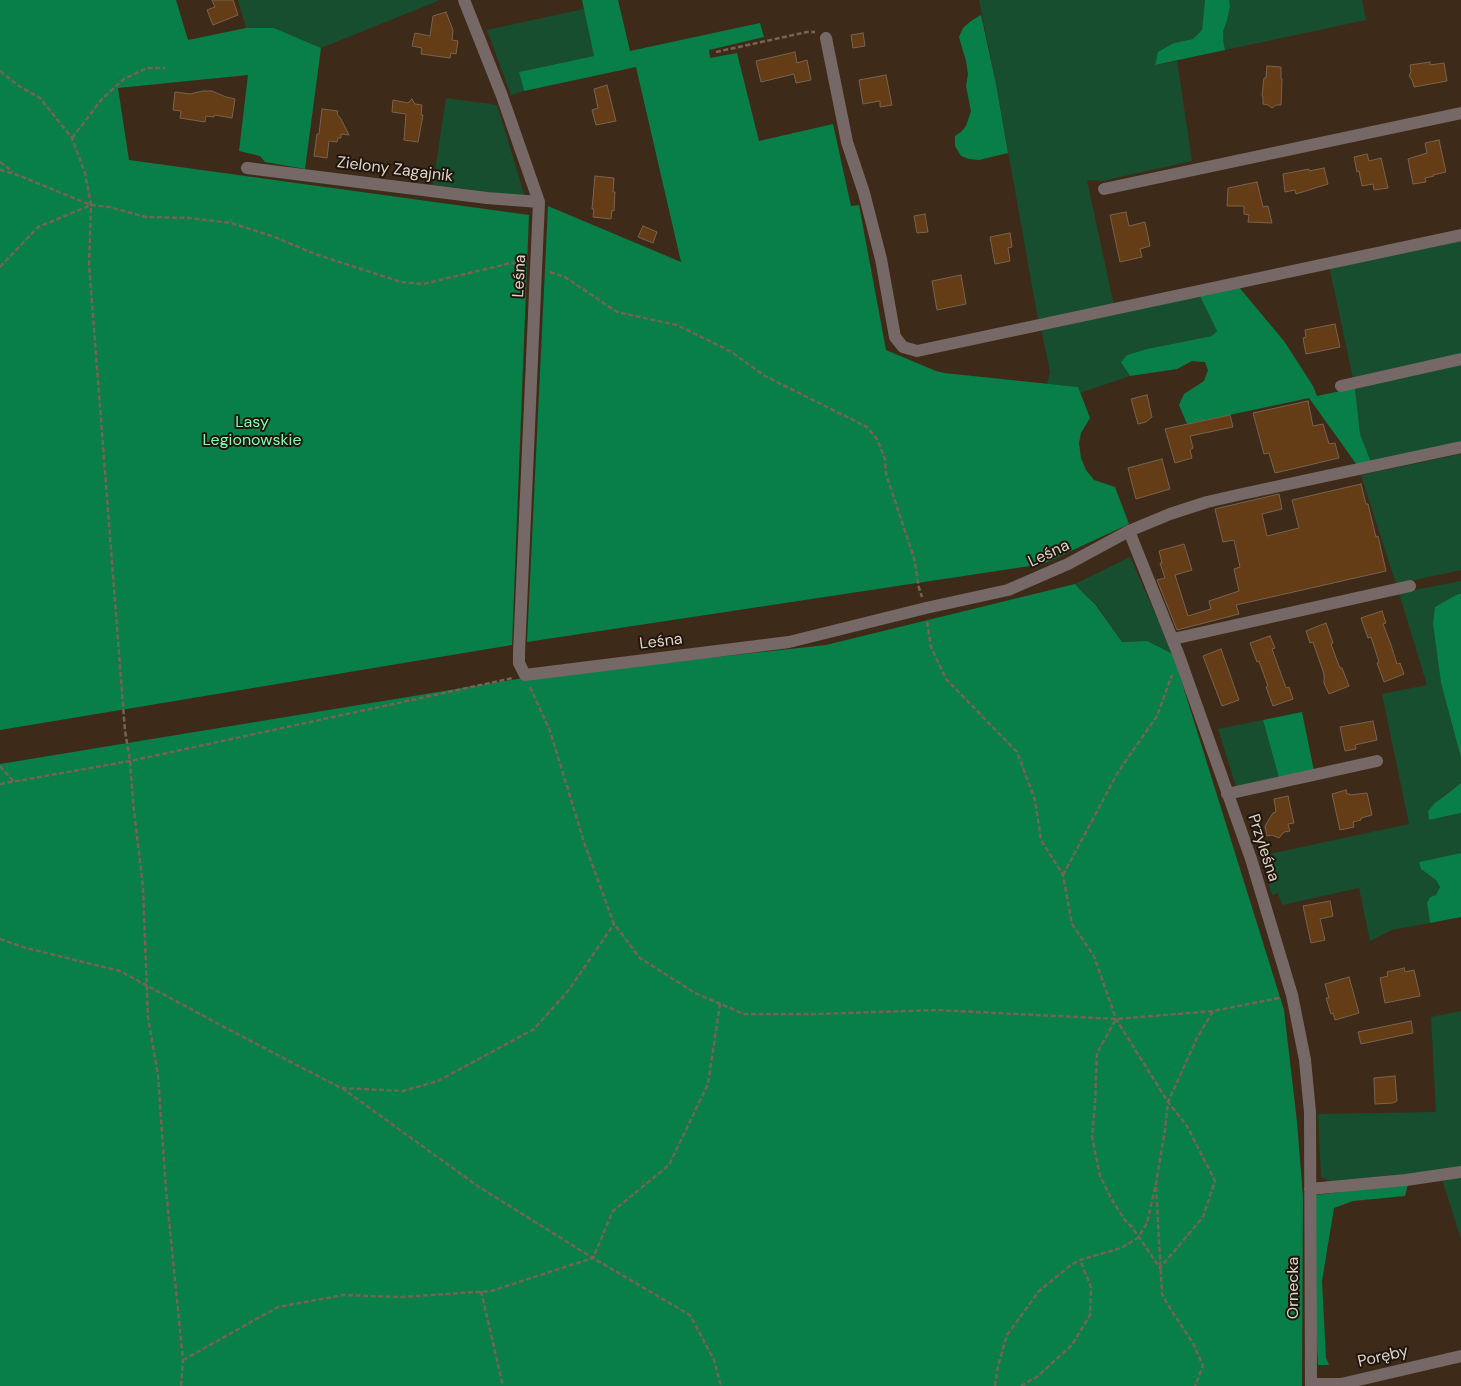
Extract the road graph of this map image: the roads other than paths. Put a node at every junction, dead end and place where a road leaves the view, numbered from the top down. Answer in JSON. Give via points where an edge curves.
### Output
{"nodes":[{"id":1,"x":464,"y":0,"type":"edge"},
{"id":2,"x":826,"y":38,"type":"road end"},
{"id":3,"x":1461,"y":113,"type":"edge"},
{"id":4,"x":247,"y":168,"type":"dead end"},
{"id":5,"x":1104,"y":189,"type":"dead end"},
{"id":6,"x":539,"y":202,"type":"junction"},
{"id":7,"x":1461,"y":235,"type":"edge"},
{"id":8,"x":1461,"y":359,"type":"edge"},
{"id":9,"x":1341,"y":386,"type":"dead end"},
{"id":10,"x":1461,"y":447,"type":"edge"},
{"id":11,"x":1129,"y":531,"type":"junction"},
{"id":12,"x":1410,"y":586,"type":"dead end"},
{"id":13,"x":1173,"y":639,"type":"junction"},
{"id":14,"x":1377,"y":761,"type":"dead end"},
{"id":15,"x":1227,"y":794,"type":"junction"},
{"id":16,"x":1461,"y":1172,"type":"edge"},
{"id":17,"x":1310,"y":1189,"type":"junction"},
{"id":18,"x":1461,"y":1356,"type":"edge"},
{"id":19,"x":1311,"y":1385,"type":"edge"}],
"edges":[{"from":1,"to":6,"type":"street","name":"Leśna"},
{"from":2,"to":7,"type":"street","via":[[847,142],[864,193],[880,259],[895,337],[903,347],[917,351]]},
{"from":3,"to":5,"type":"street"},
{"from":4,"to":6,"type":"street","name":"Zielony Zagajnik"},
{"from":6,"to":11,"type":"street","name":"Leśna","via":[[519,663],[525,675],[789,642],[1008,590],[1068,564]]},
{"from":8,"to":9,"type":"street"},
{"from":10,"to":11,"type":"street","name":"Leśna","via":[[1207,502]]},
{"from":11,"to":13,"type":"street","name":"Przyleśna"},
{"from":12,"to":13,"type":"street"},
{"from":13,"to":15,"type":"street","name":"Przyleśna"},
{"from":14,"to":15,"type":"street"},
{"from":15,"to":17,"type":"street","name":"Przyleśna","via":[[1251,859],[1292,995],[1305,1060],[1310,1112]]},
{"from":16,"to":17,"type":"street"},
{"from":17,"to":19,"type":"street","name":"Ornecka"},
{"from":18,"to":19,"type":"street","name":"Poręby","via":[[1341,1384]]}]}
